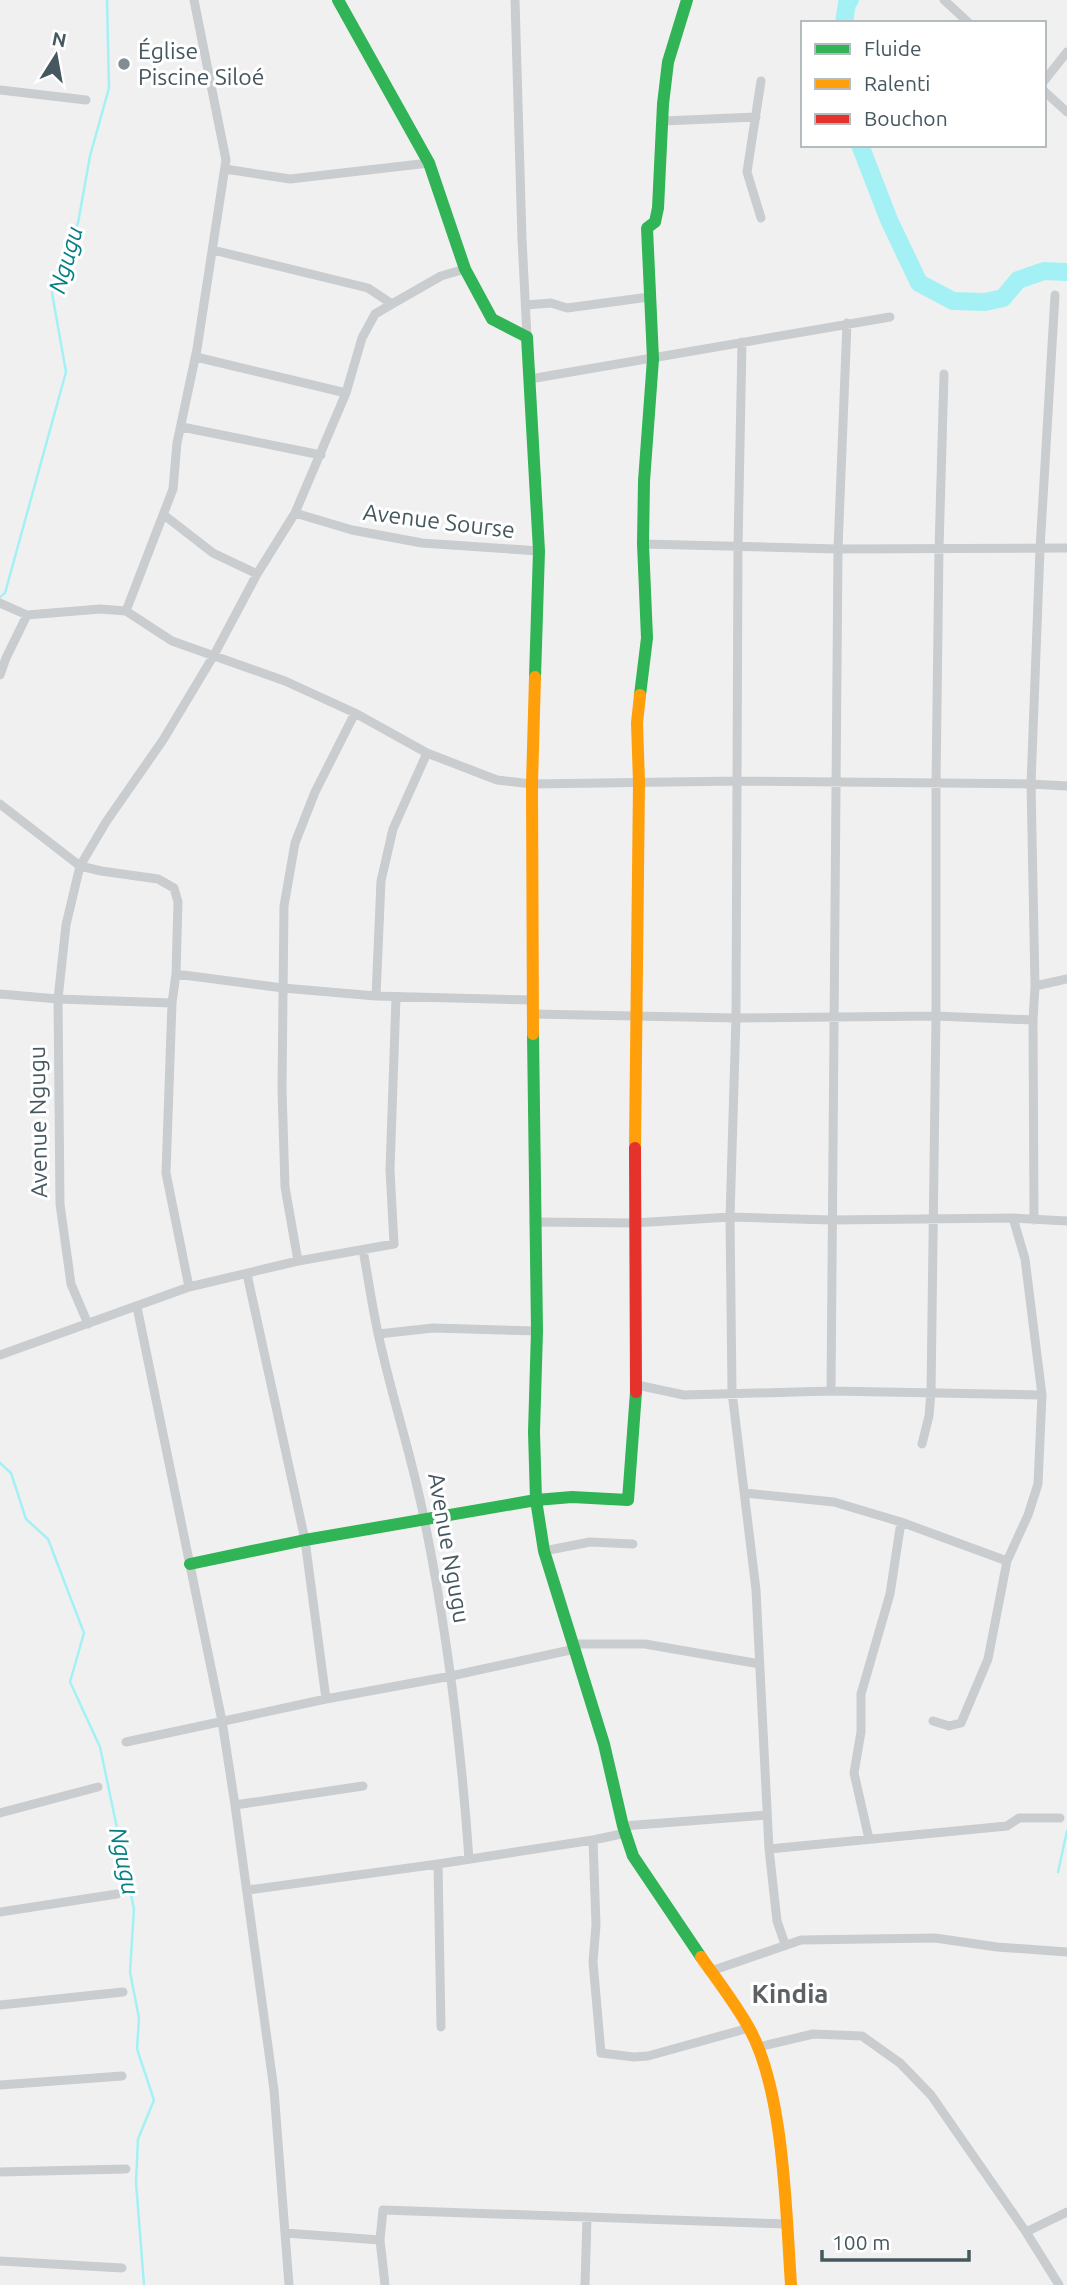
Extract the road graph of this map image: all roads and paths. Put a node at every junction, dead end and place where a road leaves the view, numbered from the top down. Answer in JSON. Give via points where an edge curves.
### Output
{"nodes":[{"id":1,"x":194,"y":0,"type":"edge"},
{"id":2,"x":338,"y":0,"type":"edge"},
{"id":3,"x":515,"y":0,"type":"edge"},
{"id":4,"x":687,"y":0,"type":"edge"},
{"id":5,"x":944,"y":0,"type":"edge"},
{"id":6,"x":967,"y":21,"type":"edge"},
{"id":7,"x":1067,"y":52,"type":"edge"},
{"id":8,"x":1046,"y":78,"type":"edge"},
{"id":9,"x":761,"y":81,"type":"dead end"},
{"id":10,"x":0,"y":90,"type":"edge"},
{"id":11,"x":1046,"y":93,"type":"edge"},
{"id":12,"x":86,"y":100,"type":"dead end"},
{"id":13,"x":1067,"y":112,"type":"edge"},
{"id":14,"x":756,"y":117,"type":"junction"},
{"id":15,"x":663,"y":121,"type":"junction"},
{"id":16,"x":429,"y":163,"type":"junction"},
{"id":17,"x":225,"y":169,"type":"junction"},
{"id":18,"x":761,"y":218,"type":"dead end"},
{"id":19,"x":213,"y":250,"type":"junction"},
{"id":20,"x":465,"y":269,"type":"junction"},
{"id":21,"x":1055,"y":295,"type":"dead end"},
{"id":22,"x":649,"y":297,"type":"junction"},
{"id":23,"x":392,"y":303,"type":"junction"},
{"id":24,"x":526,"y":305,"type":"junction"},
{"id":25,"x":890,"y":317,"type":"dead end"},
{"id":26,"x":847,"y":323,"type":"junction"},
{"id":27,"x":527,"y":337,"type":"junction"},
{"id":28,"x":742,"y":342,"type":"junction"},
{"id":29,"x":195,"y":357,"type":"junction"},
{"id":30,"x":653,"y":359,"type":"junction"},
{"id":31,"x":944,"y":374,"type":"dead end"},
{"id":32,"x":530,"y":379,"type":"junction"},
{"id":33,"x":346,"y":393,"type":"junction"},
{"id":34,"x":182,"y":426,"type":"junction"},
{"id":35,"x":321,"y":455,"type":"junction"},
{"id":36,"x":295,"y":513,"type":"junction"},
{"id":37,"x":164,"y":515,"type":"junction"},
{"id":38,"x":643,"y":544,"type":"junction"},
{"id":39,"x":738,"y":547,"type":"junction"},
{"id":40,"x":1067,"y":548,"type":"edge"},
{"id":41,"x":838,"y":549,"type":"junction"},
{"id":42,"x":939,"y":549,"type":"junction"},
{"id":43,"x":1040,"y":549,"type":"junction"},
{"id":44,"x":538,"y":551,"type":"junction"},
{"id":45,"x":257,"y":574,"type":"junction"},
{"id":46,"x":0,"y":603,"type":"edge"},
{"id":47,"x":126,"y":611,"type":"junction"},
{"id":48,"x":27,"y":615,"type":"junction"},
{"id":49,"x":214,"y":655,"type":"junction"},
{"id":50,"x":0,"y":675,"type":"edge"},
{"id":51,"x":355,"y":713,"type":"junction"},
{"id":52,"x":427,"y":753,"type":"junction"},
{"id":53,"x":738,"y":781,"type":"junction"},
{"id":54,"x":639,"y":782,"type":"junction"},
{"id":55,"x":837,"y":783,"type":"junction"},
{"id":56,"x":532,"y":784,"type":"junction"},
{"id":57,"x":936,"y":784,"type":"junction"},
{"id":58,"x":1031,"y":784,"type":"junction"},
{"id":59,"x":1067,"y":786,"type":"edge"},
{"id":60,"x":0,"y":804,"type":"edge"},
{"id":61,"x":80,"y":866,"type":"junction"},
{"id":62,"x":177,"y":974,"type":"junction"},
{"id":63,"x":1067,"y":978,"type":"edge"},
{"id":64,"x":1035,"y":986,"type":"junction"},
{"id":65,"x":283,"y":988,"type":"junction"},
{"id":66,"x":0,"y":994,"type":"edge"},
{"id":67,"x":376,"y":996,"type":"junction"},
{"id":68,"x":396,"y":998,"type":"junction"},
{"id":69,"x":58,"y":999,"type":"junction"},
{"id":70,"x":172,"y":1003,"type":"junction"},
{"id":71,"x":532,"y":1007,"type":"junction"},
{"id":72,"x":635,"y":1016,"type":"junction"},
{"id":73,"x":936,"y":1016,"type":"junction"},
{"id":74,"x":834,"y":1017,"type":"junction"},
{"id":75,"x":736,"y":1018,"type":"junction"},
{"id":76,"x":1033,"y":1020,"type":"junction"},
{"id":77,"x":730,"y":1217,"type":"junction"},
{"id":78,"x":932,"y":1218,"type":"junction"},
{"id":79,"x":1013,"y":1218,"type":"junction"},
{"id":80,"x":831,"y":1220,"type":"junction"},
{"id":81,"x":1034,"y":1220,"type":"junction"},
{"id":82,"x":1067,"y":1221,"type":"edge"},
{"id":83,"x":534,"y":1222,"type":"junction"},
{"id":84,"x":634,"y":1223,"type":"junction"},
{"id":85,"x":363,"y":1250,"type":"junction"},
{"id":86,"x":298,"y":1261,"type":"junction"},
{"id":87,"x":247,"y":1274,"type":"junction"},
{"id":88,"x":189,"y":1287,"type":"junction"},
{"id":89,"x":137,"y":1307,"type":"junction"},
{"id":90,"x":88,"y":1324,"type":"junction"},
{"id":91,"x":537,"y":1331,"type":"junction"},
{"id":92,"x":378,"y":1334,"type":"junction"},
{"id":93,"x":0,"y":1355,"type":"edge"},
{"id":94,"x":637,"y":1385,"type":"junction"},
{"id":95,"x":831,"y":1391,"type":"junction"},
{"id":96,"x":732,"y":1392,"type":"junction"},
{"id":97,"x":931,"y":1392,"type":"junction"},
{"id":98,"x":1042,"y":1395,"type":"junction"},
{"id":99,"x":922,"y":1444,"type":"dead end"},
{"id":100,"x":745,"y":1493,"type":"junction"},
{"id":101,"x":536,"y":1500,"type":"junction"},
{"id":102,"x":425,"y":1519,"type":"junction"},
{"id":103,"x":901,"y":1522,"type":"junction"},
{"id":104,"x":305,"y":1540,"type":"junction"},
{"id":105,"x":633,"y":1544,"type":"dead end"},
{"id":106,"x":544,"y":1551,"type":"junction"},
{"id":107,"x":1007,"y":1561,"type":"junction"},
{"id":108,"x":190,"y":1564,"type":"junction"},
{"id":109,"x":574,"y":1646,"type":"junction"},
{"id":110,"x":760,"y":1664,"type":"junction"},
{"id":111,"x":450,"y":1676,"type":"junction"},
{"id":112,"x":326,"y":1699,"type":"junction"},
{"id":113,"x":222,"y":1721,"type":"junction"},
{"id":114,"x":933,"y":1721,"type":"dead end"},
{"id":115,"x":126,"y":1742,"type":"dead end"},
{"id":116,"x":363,"y":1786,"type":"dead end"},
{"id":117,"x":98,"y":1787,"type":"dead end"},
{"id":118,"x":235,"y":1805,"type":"junction"},
{"id":119,"x":0,"y":1813,"type":"edge"},
{"id":120,"x":767,"y":1815,"type":"junction"},
{"id":121,"x":1060,"y":1818,"type":"dead end"},
{"id":122,"x":625,"y":1829,"type":"junction"},
{"id":123,"x":869,"y":1839,"type":"junction"},
{"id":124,"x":593,"y":1840,"type":"junction"},
{"id":125,"x":769,"y":1849,"type":"junction"},
{"id":126,"x":469,"y":1859,"type":"junction"},
{"id":127,"x":438,"y":1864,"type":"junction"},
{"id":128,"x":248,"y":1890,"type":"junction"},
{"id":129,"x":117,"y":1894,"type":"dead end"},
{"id":130,"x":0,"y":1912,"type":"edge"},
{"id":131,"x":785,"y":1944,"type":"junction"},
{"id":132,"x":1067,"y":1952,"type":"edge"},
{"id":133,"x":711,"y":1971,"type":"junction"},
{"id":134,"x":122,"y":1992,"type":"dead end"},
{"id":135,"x":0,"y":2005,"type":"edge"},
{"id":136,"x":441,"y":2027,"type":"dead end"},
{"id":137,"x":749,"y":2028,"type":"junction"},
{"id":138,"x":758,"y":2047,"type":"junction"},
{"id":139,"x":122,"y":2076,"type":"dead end"},
{"id":140,"x":0,"y":2085,"type":"edge"},
{"id":141,"x":126,"y":2169,"type":"dead end"},
{"id":142,"x":0,"y":2172,"type":"edge"},
{"id":143,"x":1067,"y":2212,"type":"edge"},
{"id":144,"x":587,"y":2218,"type":"junction"},
{"id":145,"x":787,"y":2224,"type":"junction"},
{"id":146,"x":1026,"y":2232,"type":"junction"},
{"id":147,"x":285,"y":2233,"type":"junction"},
{"id":148,"x":380,"y":2240,"type":"junction"},
{"id":149,"x":0,"y":2261,"type":"edge"},
{"id":150,"x":122,"y":2268,"type":"dead end"},
{"id":151,"x":289,"y":2285,"type":"edge"},
{"id":152,"x":385,"y":2285,"type":"edge"},
{"id":153,"x":585,"y":2285,"type":"edge"},
{"id":154,"x":792,"y":2285,"type":"edge"},
{"id":155,"x":1059,"y":2285,"type":"edge"}],
"edges":[{"from":1,"to":17,"type":"street"},
{"from":2,"to":16,"type":"street"},
{"from":3,"to":24,"type":"street"},
{"from":4,"to":15,"type":"street","via":[[668,62]]},
{"from":5,"to":6,"type":"street"},
{"from":7,"to":8,"type":"street"},
{"from":9,"to":14,"type":"street"},
{"from":10,"to":12,"type":"street"},
{"from":11,"to":13,"type":"street"},
{"from":14,"to":15,"type":"street"},
{"from":14,"to":18,"type":"street","via":[[747,172]]},
{"from":15,"to":22,"type":"street","via":[[658,208],[655,222],[647,228]]},
{"from":16,"to":17,"type":"street","via":[[290,179]]},
{"from":16,"to":20,"type":"street"},
{"from":17,"to":19,"type":"street"},
{"from":19,"to":23,"type":"street","via":[[368,288]]},
{"from":19,"to":29,"type":"street"},
{"from":20,"to":23,"type":"street","via":[[441,276]]},
{"from":20,"to":27,"type":"street","via":[[492,319]]},
{"from":21,"to":43,"type":"street"},
{"from":22,"to":24,"type":"street","via":[[567,308],[551,303]]},
{"from":22,"to":30,"type":"street"},
{"from":23,"to":33,"type":"street","via":[[375,314],[362,338]]},
{"from":24,"to":27,"type":"street"},
{"from":25,"to":26,"type":"street"},
{"from":26,"to":28,"type":"street"},
{"from":26,"to":41,"type":"street"},
{"from":27,"to":32,"type":"street"},
{"from":28,"to":30,"type":"street"},
{"from":28,"to":39,"type":"street"},
{"from":29,"to":33,"type":"street"},
{"from":29,"to":34,"type":"street"},
{"from":30,"to":32,"type":"street"},
{"from":30,"to":38,"type":"street"},
{"from":31,"to":42,"type":"street"},
{"from":32,"to":44,"type":"street"},
{"from":33,"to":35,"type":"street"},
{"from":34,"to":35,"type":"street"},
{"from":34,"to":37,"type":"street","via":[[173,489]]},
{"from":35,"to":36,"type":"street"},
{"from":36,"to":44,"type":"street","name":"Avenue Sourse","via":[[422,543]]},
{"from":36,"to":45,"type":"street"},
{"from":37,"to":45,"type":"street","via":[[213,553]]},
{"from":37,"to":47,"type":"street"},
{"from":38,"to":39,"type":"street"},
{"from":38,"to":54,"type":"street","via":[[647,638],[637,723]]},
{"from":39,"to":41,"type":"street"},
{"from":39,"to":53,"type":"street"},
{"from":40,"to":43,"type":"street"},
{"from":41,"to":42,"type":"street"},
{"from":41,"to":55,"type":"street"},
{"from":42,"to":43,"type":"street"},
{"from":42,"to":57,"type":"street"},
{"from":43,"to":58,"type":"street"},
{"from":44,"to":56,"type":"street"},
{"from":45,"to":49,"type":"street"},
{"from":46,"to":48,"type":"street"},
{"from":47,"to":48,"type":"street","via":[[100,608]]},
{"from":47,"to":49,"type":"street","via":[[172,642]]},
{"from":48,"to":50,"type":"street"},
{"from":49,"to":51,"type":"street"},
{"from":49,"to":61,"type":"street"},
{"from":51,"to":52,"type":"street"},
{"from":51,"to":65,"type":"street","via":[[295,843],[284,906]]},
{"from":52,"to":56,"type":"street","via":[[497,780]]},
{"from":52,"to":67,"type":"street","via":[[393,829],[381,881]]},
{"from":53,"to":54,"type":"street"},
{"from":53,"to":55,"type":"street"},
{"from":53,"to":75,"type":"street"},
{"from":54,"to":56,"type":"street"},
{"from":54,"to":72,"type":"street"},
{"from":55,"to":57,"type":"street"},
{"from":55,"to":74,"type":"street"},
{"from":56,"to":71,"type":"street"},
{"from":57,"to":58,"type":"street"},
{"from":57,"to":73,"type":"street"},
{"from":58,"to":59,"type":"street"},
{"from":58,"to":64,"type":"street"},
{"from":60,"to":61,"type":"street"},
{"from":61,"to":62,"type":"street","via":[[158,879],[174,888],[178,902]]},
{"from":61,"to":69,"type":"street","via":[[66,925]]},
{"from":62,"to":65,"type":"street"},
{"from":62,"to":70,"type":"street"},
{"from":63,"to":64,"type":"street"},
{"from":64,"to":76,"type":"street"},
{"from":65,"to":67,"type":"street"},
{"from":65,"to":86,"type":"street","via":[[285,1187]]},
{"from":66,"to":69,"type":"street"},
{"from":67,"to":68,"type":"street"},
{"from":68,"to":71,"type":"street"},
{"from":68,"to":85,"type":"street","via":[[390,1170],[394,1244]]},
{"from":69,"to":70,"type":"street"},
{"from":69,"to":90,"type":"street","name":"Avenue Ngugu","via":[[60,1204],[71,1284]]},
{"from":70,"to":88,"type":"street","via":[[166,1172]]},
{"from":71,"to":72,"type":"street"},
{"from":71,"to":83,"type":"street"},
{"from":72,"to":75,"type":"street"},
{"from":72,"to":84,"type":"street"},
{"from":73,"to":74,"type":"street"},
{"from":73,"to":76,"type":"street"},
{"from":73,"to":78,"type":"street"},
{"from":74,"to":75,"type":"street"},
{"from":74,"to":80,"type":"street"},
{"from":75,"to":77,"type":"street"},
{"from":76,"to":81,"type":"street"},
{"from":77,"to":80,"type":"street"},
{"from":77,"to":84,"type":"street"},
{"from":77,"to":96,"type":"street"},
{"from":78,"to":79,"type":"street"},
{"from":78,"to":80,"type":"street"},
{"from":78,"to":97,"type":"street"},
{"from":79,"to":81,"type":"street"},
{"from":79,"to":98,"type":"street","via":[[1025,1259]]},
{"from":80,"to":95,"type":"street"},
{"from":81,"to":82,"type":"street"},
{"from":83,"to":84,"type":"street"},
{"from":83,"to":91,"type":"street"},
{"from":84,"to":94,"type":"street"},
{"from":85,"to":86,"type":"street"},
{"from":85,"to":92,"type":"street","name":"Avenue Ngugu"},
{"from":86,"to":87,"type":"street"},
{"from":87,"to":88,"type":"street"},
{"from":87,"to":104,"type":"street"},
{"from":88,"to":89,"type":"street"},
{"from":89,"to":90,"type":"street"},
{"from":89,"to":108,"type":"street"},
{"from":90,"to":93,"type":"street"},
{"from":91,"to":92,"type":"street","via":[[433,1328]]},
{"from":91,"to":101,"type":"street"},
{"from":92,"to":102,"type":"street","name":"Avenue Ngugu"},
{"from":94,"to":96,"type":"street","via":[[684,1395]]},
{"from":94,"to":101,"type":"street","via":[[628,1500]]},
{"from":95,"to":96,"type":"street"},
{"from":95,"to":97,"type":"street"},
{"from":96,"to":100,"type":"street"},
{"from":97,"to":98,"type":"street"},
{"from":97,"to":99,"type":"street"},
{"from":98,"to":107,"type":"street","via":[[1038,1484]]},
{"from":100,"to":103,"type":"street","via":[[834,1502]]},
{"from":100,"to":110,"type":"street"},
{"from":101,"to":102,"type":"street"},
{"from":101,"to":106,"type":"street"},
{"from":102,"to":104,"type":"street"},
{"from":102,"to":111,"type":"street","name":"Avenue Ngugu"},
{"from":103,"to":107,"type":"street"},
{"from":103,"to":123,"type":"street","via":[[890,1594],[861,1693],[854,1773]]},
{"from":104,"to":108,"type":"street"},
{"from":104,"to":112,"type":"street"},
{"from":105,"to":106,"type":"street","via":[[590,1542]]},
{"from":106,"to":109,"type":"street"},
{"from":107,"to":114,"type":"street","via":[[988,1659],[961,1723],[949,1727]]},
{"from":108,"to":113,"type":"street"},
{"from":109,"to":110,"type":"street","via":[[645,1644]]},
{"from":109,"to":111,"type":"street"},
{"from":109,"to":122,"type":"street"},
{"from":110,"to":120,"type":"street"},
{"from":111,"to":112,"type":"street"},
{"from":111,"to":126,"type":"street","name":"Avenue Ngugu"},
{"from":112,"to":113,"type":"street"},
{"from":113,"to":115,"type":"street"},
{"from":113,"to":118,"type":"street"},
{"from":116,"to":118,"type":"street"},
{"from":117,"to":119,"type":"street"},
{"from":118,"to":128,"type":"street"},
{"from":120,"to":122,"type":"street"},
{"from":120,"to":125,"type":"street"},
{"from":121,"to":123,"type":"street","via":[[1019,1818],[1007,1826]]},
{"from":122,"to":124,"type":"street"},
{"from":122,"to":133,"type":"street","via":[[633,1856]]},
{"from":123,"to":125,"type":"street"},
{"from":124,"to":126,"type":"street"},
{"from":124,"to":137,"type":"street","via":[[593,1962],[601,2053],[648,2056]]},
{"from":125,"to":131,"type":"street","via":[[777,1921]]},
{"from":126,"to":127,"type":"street"},
{"from":127,"to":128,"type":"street"},
{"from":127,"to":136,"type":"street"},
{"from":128,"to":147,"type":"street","via":[[274,2090]]},
{"from":129,"to":130,"type":"street"},
{"from":131,"to":132,"type":"street","via":[[935,1938]]},
{"from":131,"to":133,"type":"street"},
{"from":133,"to":137,"type":"street"},
{"from":134,"to":135,"type":"street"},
{"from":137,"to":138,"type":"street"},
{"from":138,"to":145,"type":"street","via":[[768,2076]]},
{"from":138,"to":146,"type":"street","via":[[813,2034],[862,2036],[900,2063],[931,2095]]},
{"from":139,"to":140,"type":"street"},
{"from":141,"to":142,"type":"street"},
{"from":143,"to":146,"type":"street"},
{"from":144,"to":145,"type":"street"},
{"from":144,"to":148,"type":"street","via":[[383,2210]]},
{"from":144,"to":153,"type":"street"},
{"from":145,"to":154,"type":"street"},
{"from":146,"to":155,"type":"street"},
{"from":147,"to":148,"type":"street"},
{"from":147,"to":151,"type":"street"},
{"from":148,"to":152,"type":"street"},
{"from":149,"to":150,"type":"street"}]}
